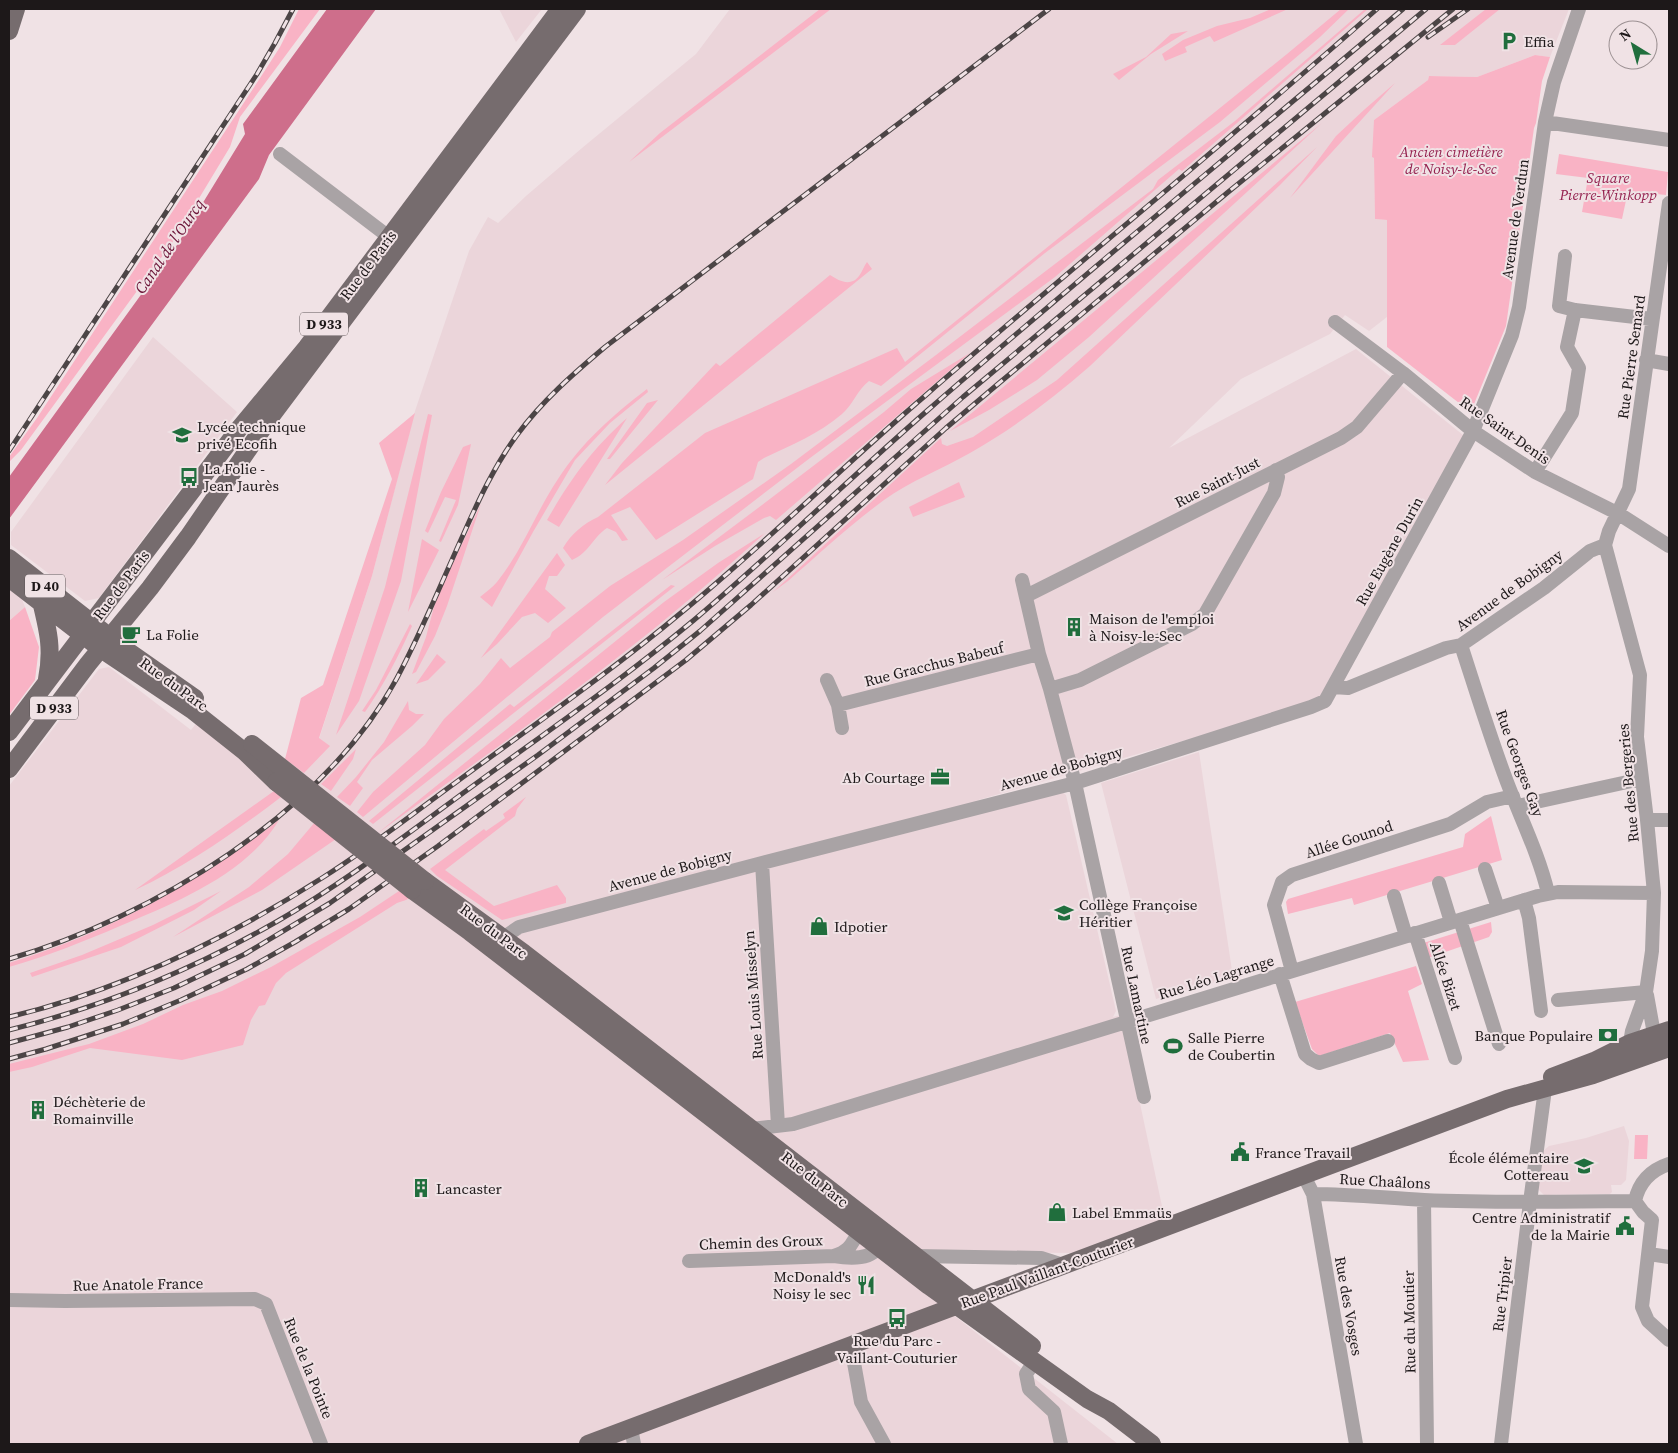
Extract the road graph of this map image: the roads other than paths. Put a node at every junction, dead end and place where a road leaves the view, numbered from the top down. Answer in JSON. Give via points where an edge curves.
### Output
{"nodes":[{"id":1,"x":16,"y":9,"type":"edge"},
{"id":2,"x":560,"y":9,"type":"edge"},
{"id":3,"x":577,"y":9,"type":"edge"},
{"id":4,"x":1579,"y":9,"type":"edge"},
{"id":5,"x":9,"y":31,"type":"edge"},
{"id":6,"x":1545,"y":122,"type":"junction"},
{"id":7,"x":1669,"y":140,"type":"edge"},
{"id":8,"x":280,"y":154,"type":"dead end"},
{"id":9,"x":1669,"y":203,"type":"edge"},
{"id":10,"x":389,"y":237,"type":"junction"},
{"id":11,"x":1565,"y":256,"type":"dead end"},
{"id":12,"x":1574,"y":310,"type":"junction"},
{"id":13,"x":1652,"y":319,"type":"junction"},
{"id":14,"x":1335,"y":322,"type":"dead end"},
{"id":15,"x":1646,"y":360,"type":"junction"},
{"id":16,"x":1669,"y":364,"type":"edge"},
{"id":17,"x":1403,"y":373,"type":"junction"},
{"id":18,"x":1473,"y":431,"type":"junction"},
{"id":19,"x":1276,"y":470,"type":"junction"},
{"id":20,"x":1535,"y":472,"type":"junction"},
{"id":21,"x":1618,"y":514,"type":"junction"},
{"id":22,"x":1605,"y":545,"type":"junction"},
{"id":23,"x":1669,"y":546,"type":"edge"},
{"id":24,"x":9,"y":558,"type":"edge"},
{"id":25,"x":9,"y":578,"type":"edge"},
{"id":26,"x":1022,"y":580,"type":"dead end"},
{"id":27,"x":1026,"y":596,"type":"junction"},
{"id":28,"x":41,"y":601,"type":"junction"},
{"id":29,"x":87,"y":629,"type":"junction"},
{"id":30,"x":106,"y":643,"type":"junction"},
{"id":31,"x":1461,"y":645,"type":"junction"},
{"id":32,"x":1038,"y":654,"type":"junction"},
{"id":33,"x":827,"y":680,"type":"dead end"},
{"id":34,"x":46,"y":682,"type":"junction"},
{"id":35,"x":1333,"y":687,"type":"junction"},
{"id":36,"x":1050,"y":688,"type":"junction"},
{"id":37,"x":838,"y":705,"type":"junction"},
{"id":38,"x":842,"y":728,"type":"dead end"},
{"id":39,"x":9,"y":732,"type":"edge"},
{"id":40,"x":9,"y":769,"type":"edge"},
{"id":41,"x":1641,"y":779,"type":"junction"},
{"id":42,"x":1075,"y":783,"type":"junction"},
{"id":43,"x":1516,"y":801,"type":"junction"},
{"id":44,"x":1647,"y":820,"type":"junction"},
{"id":45,"x":1669,"y":820,"type":"edge"},
{"id":46,"x":762,"y":863,"type":"junction"},
{"id":47,"x":1485,"y":869,"type":"dead end"},
{"id":48,"x":1438,"y":883,"type":"dead end"},
{"id":49,"x":1548,"y":893,"type":"junction"},
{"id":50,"x":1654,"y":893,"type":"junction"},
{"id":51,"x":1394,"y":896,"type":"dead end"},
{"id":52,"x":1524,"y":900,"type":"junction"},
{"id":53,"x":1498,"y":908,"type":"junction"},
{"id":54,"x":1455,"y":921,"type":"junction"},
{"id":55,"x":1411,"y":934,"type":"junction"},
{"id":56,"x":498,"y":944,"type":"junction"},
{"id":57,"x":1286,"y":973,"type":"junction"},
{"id":58,"x":1646,"y":992,"type":"junction"},
{"id":59,"x":1558,"y":1000,"type":"dead end"},
{"id":60,"x":1541,"y":1011,"type":"dead end"},
{"id":61,"x":1126,"y":1022,"type":"junction"},
{"id":62,"x":1662,"y":1032,"type":"edge"},
{"id":63,"x":1388,"y":1041,"type":"dead end"},
{"id":64,"x":1499,"y":1044,"type":"dead end"},
{"id":65,"x":1663,"y":1050,"type":"edge"},
{"id":66,"x":1633,"y":1052,"type":"junction"},
{"id":67,"x":1455,"y":1058,"type":"dead end"},
{"id":68,"x":1594,"y":1068,"type":"junction"},
{"id":69,"x":1545,"y":1089,"type":"junction"},
{"id":70,"x":1144,"y":1097,"type":"dead end"},
{"id":71,"x":1507,"y":1099,"type":"junction"},
{"id":72,"x":793,"y":1124,"type":"junction"},
{"id":73,"x":778,"y":1125,"type":"junction"},
{"id":74,"x":751,"y":1129,"type":"junction"},
{"id":75,"x":784,"y":1155,"type":"junction"},
{"id":76,"x":1669,"y":1164,"type":"edge"},
{"id":77,"x":1303,"y":1174,"type":"junction"},
{"id":78,"x":1313,"y":1194,"type":"junction"},
{"id":79,"x":1424,"y":1200,"type":"junction"},
{"id":80,"x":1635,"y":1201,"type":"junction"},
{"id":81,"x":1530,"y":1202,"type":"junction"},
{"id":82,"x":878,"y":1226,"type":"junction"},
{"id":83,"x":856,"y":1238,"type":"junction"},
{"id":84,"x":878,"y":1248,"type":"junction"},
{"id":85,"x":1649,"y":1254,"type":"junction"},
{"id":86,"x":834,"y":1256,"type":"junction"},
{"id":87,"x":862,"y":1256,"type":"junction"},
{"id":88,"x":916,"y":1256,"type":"junction"},
{"id":89,"x":1669,"y":1257,"type":"edge"},
{"id":90,"x":689,"y":1261,"type":"dead end"},
{"id":91,"x":1066,"y":1266,"type":"junction"},
{"id":92,"x":9,"y":1300,"type":"edge"},
{"id":93,"x":963,"y":1303,"type":"junction"},
{"id":94,"x":266,"y":1304,"type":"joint"},
{"id":95,"x":1669,"y":1340,"type":"edge"},
{"id":96,"x":851,"y":1346,"type":"junction"},
{"id":97,"x":1034,"y":1362,"type":"junction"},
{"id":98,"x":1109,"y":1411,"type":"junction"},
{"id":99,"x":632,"y":1436,"type":"edge"},
{"id":100,"x":321,"y":1444,"type":"edge"},
{"id":101,"x":588,"y":1444,"type":"edge"},
{"id":102,"x":884,"y":1444,"type":"edge"},
{"id":103,"x":1061,"y":1444,"type":"edge"},
{"id":104,"x":1152,"y":1444,"type":"edge"},
{"id":105,"x":1356,"y":1444,"type":"edge"},
{"id":106,"x":1427,"y":1444,"type":"edge"},
{"id":107,"x":1500,"y":1444,"type":"edge"}],
"edges":[{"from":1,"to":5,"type":"main road"},
{"from":2,"to":10,"type":"main road","name":"Rue de Paris","number":"D 933"},
{"from":3,"to":30,"type":"main road","name":"Rue de Paris","number":"D 933","via":[[272,415],[188,537]]},
{"from":4,"to":6,"type":"street","name":"Avenue de Verdun","via":[[1554,82]]},
{"from":6,"to":7,"type":"street"},
{"from":6,"to":18,"type":"street","name":"Avenue de Verdun","via":[[1519,307],[1512,335]]},
{"from":8,"to":10,"type":"street"},
{"from":9,"to":13,"type":"street","name":"Rue Pierre Semard"},
{"from":10,"to":29,"type":"main road","name":"Rue de Paris","number":"D 933"},
{"from":11,"to":12,"type":"street","via":[[1559,306]]},
{"from":12,"to":13,"type":"street"},
{"from":12,"to":20,"type":"street","via":[[1567,347],[1579,368],[1572,413]]},
{"from":13,"to":15,"type":"street","name":"Rue Pierre Semard"},
{"from":14,"to":17,"type":"street","name":"Rue Saint-Denis"},
{"from":15,"to":16,"type":"street"},
{"from":15,"to":21,"type":"street","name":"Rue Pierre Semard","via":[[1629,489]]},
{"from":17,"to":18,"type":"street","name":"Rue Saint-Denis"},
{"from":17,"to":19,"type":"street","name":"Rue Saint-Just","via":[[1358,427]]},
{"from":18,"to":20,"type":"street","name":"Rue Saint-Denis"},
{"from":18,"to":35,"type":"street","name":"Rue Eugène Durin"},
{"from":19,"to":27,"type":"street","name":"Rue Saint-Just"},
{"from":19,"to":36,"type":"street","via":[[1278,478],[1274,493],[1205,614],[1192,624],[1080,680]]},
{"from":20,"to":21,"type":"street","name":"Rue Saint-Denis"},
{"from":21,"to":22,"type":"street","name":"Rue Pierre Semard"},
{"from":21,"to":23,"type":"street","name":"Rue Saint-Denis"},
{"from":22,"to":31,"type":"street","name":"Avenue de Bobigny","via":[[1590,552]]},
{"from":22,"to":41,"type":"street","name":"Rue des Bergeries","via":[[1640,675],[1637,737]]},
{"from":24,"to":29,"type":"main road","number":"D 40"},
{"from":25,"to":28,"type":"main road","number":"D 40"},
{"from":26,"to":27,"type":"street"},
{"from":27,"to":32,"type":"street"},
{"from":28,"to":29,"type":"main road","number":"D 40"},
{"from":28,"to":34,"type":"main road","via":[[50,644]]},
{"from":29,"to":30,"type":"main road","number":"D 40"},
{"from":29,"to":34,"type":"main road","name":"Rue de Paris","number":"D 933"},
{"from":30,"to":40,"type":"main road","number":"D 933"},
{"from":30,"to":56,"type":"main road","name":"Rue du Parc","number":"D 40","bridge":true,"via":[[128,650],[193,696],[248,748],[425,881]]},
{"from":31,"to":35,"type":"street","name":"Avenue de Bobigny","via":[[1446,648],[1348,688]]},
{"from":31,"to":43,"type":"street","name":"Rue Georges Gay"},
{"from":32,"to":36,"type":"street"},
{"from":32,"to":37,"type":"street","name":"Rue Gracchus Babeuf"},
{"from":33,"to":37,"type":"street"},
{"from":34,"to":39,"type":"main road","name":"Rue de Paris","number":"D 933"},
{"from":35,"to":42,"type":"street","name":"Avenue de Bobigny","via":[[1325,701],[1311,707]]},
{"from":36,"to":42,"type":"street"},
{"from":37,"to":38,"type":"street"},
{"from":41,"to":43,"type":"street"},
{"from":41,"to":44,"type":"street","name":"Rue des Bergeries"},
{"from":42,"to":46,"type":"street","name":"Avenue de Bobigny"},
{"from":42,"to":61,"type":"street","name":"Rue Lamartine"},
{"from":43,"to":49,"type":"street","name":"Rue Georges Gay"},
{"from":43,"to":57,"type":"street","name":"Allée Gounod","via":[[1487,802],[1450,824],[1292,875],[1282,882],[1274,904]]},
{"from":44,"to":45,"type":"street"},
{"from":44,"to":50,"type":"street","name":"Rue des Bergeries"},
{"from":46,"to":56,"type":"street","name":"Avenue de Bobigny","via":[[519,927]]},
{"from":46,"to":73,"type":"street","name":"Rue Louis Misselyn"},
{"from":47,"to":53,"type":"street"},
{"from":48,"to":54,"type":"street"},
{"from":49,"to":50,"type":"street","name":"Rue Léo Lagrange"},
{"from":49,"to":52,"type":"street","name":"Rue Léo Lagrange"},
{"from":50,"to":58,"type":"street","name":"Rue des Bergeries","via":[[1652,951]]},
{"from":51,"to":55,"type":"street","name":"Allée Bizet"},
{"from":52,"to":53,"type":"street","name":"Rue Léo Lagrange"},
{"from":52,"to":60,"type":"street"},
{"from":53,"to":54,"type":"street","name":"Rue Léo Lagrange"},
{"from":54,"to":55,"type":"street","name":"Rue Léo Lagrange"},
{"from":54,"to":64,"type":"street"},
{"from":55,"to":57,"type":"street","name":"Rue Léo Lagrange"},
{"from":55,"to":67,"type":"street","name":"Allée Bizet"},
{"from":56,"to":74,"type":"main road","name":"Rue du Parc","number":"D 40"},
{"from":56,"to":83,"type":"main road","name":"Rue du Parc","number":"D 40"},
{"from":57,"to":61,"type":"street","name":"Rue Léo Lagrange"},
{"from":57,"to":63,"type":"street","via":[[1305,1054],[1311,1059],[1319,1063]]},
{"from":58,"to":59,"type":"street"},
{"from":58,"to":62,"type":"street","name":"Rue des Bergeries","via":[[1650,1018]]},
{"from":58,"to":66,"type":"street","name":"Rue des Bergeries","via":[[1632,1031]]},
{"from":61,"to":70,"type":"street","name":"Rue Lamartine"},
{"from":61,"to":72,"type":"street","name":"Rue Léo Lagrange"},
{"from":62,"to":65,"type":"street","name":"Rue des Bergeries"},
{"from":62,"to":66,"type":"main road","name":"Rue Paul Vaillant-Couturier"},
{"from":65,"to":66,"type":"main road","name":"Rue Paul Vaillant-Couturier"},
{"from":66,"to":68,"type":"main road","name":"Rue Paul Vaillant-Couturier"},
{"from":68,"to":69,"type":"main road","name":"Rue Paul Vaillant-Couturier"},
{"from":68,"to":71,"type":"main road","name":"Rue Paul Vaillant-Couturier","via":[[1535,1083]]},
{"from":69,"to":71,"type":"main road","name":"Rue Paul Vaillant-Couturier"},
{"from":69,"to":81,"type":"street","name":"Rue Tripier"},
{"from":71,"to":77,"type":"main road","name":"Rue Paul Vaillant-Couturier"},
{"from":72,"to":73,"type":"street","name":"Rue Léo Lagrange"},
{"from":72,"to":75,"type":"street","via":[[779,1138]]},
{"from":73,"to":74,"type":"street","name":"Rue Léo Lagrange"},
{"from":74,"to":75,"type":"main road","name":"Rue du Parc","number":"D 40"},
{"from":75,"to":82,"type":"main road","name":"Rue du Parc","number":"D 40"},
{"from":76,"to":80,"type":"street","via":[[1655,1169],[1646,1178],[1637,1190]]},
{"from":77,"to":78,"type":"street","name":"Rue des Vosges"},
{"from":77,"to":91,"type":"main road","name":"Rue Paul Vaillant-Couturier"},
{"from":78,"to":79,"type":"street","name":"Rue Chaâlons"},
{"from":78,"to":105,"type":"street","name":"Rue des Vosges"},
{"from":79,"to":81,"type":"street","name":"Rue Chaâlons"},
{"from":79,"to":106,"type":"street","name":"Rue du Moutier"},
{"from":80,"to":81,"type":"street","name":"Rue Chaâlons"},
{"from":80,"to":85,"type":"street","via":[[1652,1220]]},
{"from":81,"to":107,"type":"street","name":"Rue Tripier"},
{"from":82,"to":83,"type":"street","via":[[868,1227]]},
{"from":82,"to":84,"type":"street","via":[[881,1236]]},
{"from":82,"to":88,"type":"main road","name":"Rue du Parc","number":"D 40"},
{"from":83,"to":84,"type":"main road","name":"Rue du Parc","number":"D 40"},
{"from":83,"to":86,"type":"street","name":"Chemin des Groux","via":[[843,1253]]},
{"from":83,"to":87,"type":"street","via":[[854,1250]]},
{"from":84,"to":87,"type":"street","name":"Chemin des Groux"},
{"from":84,"to":93,"type":"main road","name":"Rue du Parc","number":"D 40"},
{"from":85,"to":89,"type":"street"},
{"from":85,"to":95,"type":"street","via":[[1642,1307],[1648,1321]]},
{"from":86,"to":87,"type":"street","name":"Chemin des Groux"},
{"from":86,"to":90,"type":"street","name":"Chemin des Groux"},
{"from":88,"to":91,"type":"street","via":[[1041,1258]]},
{"from":88,"to":93,"type":"main road","name":"Rue du Parc","number":"D 40"},
{"from":91,"to":93,"type":"main road","name":"Rue Paul Vaillant-Couturier"},
{"from":92,"to":94,"type":"street","name":"Rue Anatole France","via":[[255,1299]]},
{"from":93,"to":96,"type":"main road","name":"Rue Paul Vaillant-Couturier"},
{"from":93,"to":97,"type":"main road","name":"Rue du Parc","number":"D 40"},
{"from":93,"to":98,"type":"main road","name":"Rue du Parc","number":"D 40","via":[[1095,1395]]},
{"from":94,"to":100,"type":"street","name":"Rue de la Pointe"},
{"from":96,"to":99,"type":"main road","name":"Rue Paul Vaillant-Couturier"},
{"from":96,"to":102,"type":"street","via":[[861,1402]]},
{"from":97,"to":98,"type":"main road","name":"Rue du Parc","number":"D 40","via":[[1087,1400]]},
{"from":97,"to":103,"type":"street","via":[[1026,1374],[1029,1389],[1054,1412]]},
{"from":98,"to":104,"type":"main road","name":"Rue du Parc","number":"D 40"},
{"from":99,"to":101,"type":"main road","name":"Rue Paul Vaillant-Couturier"}]}
